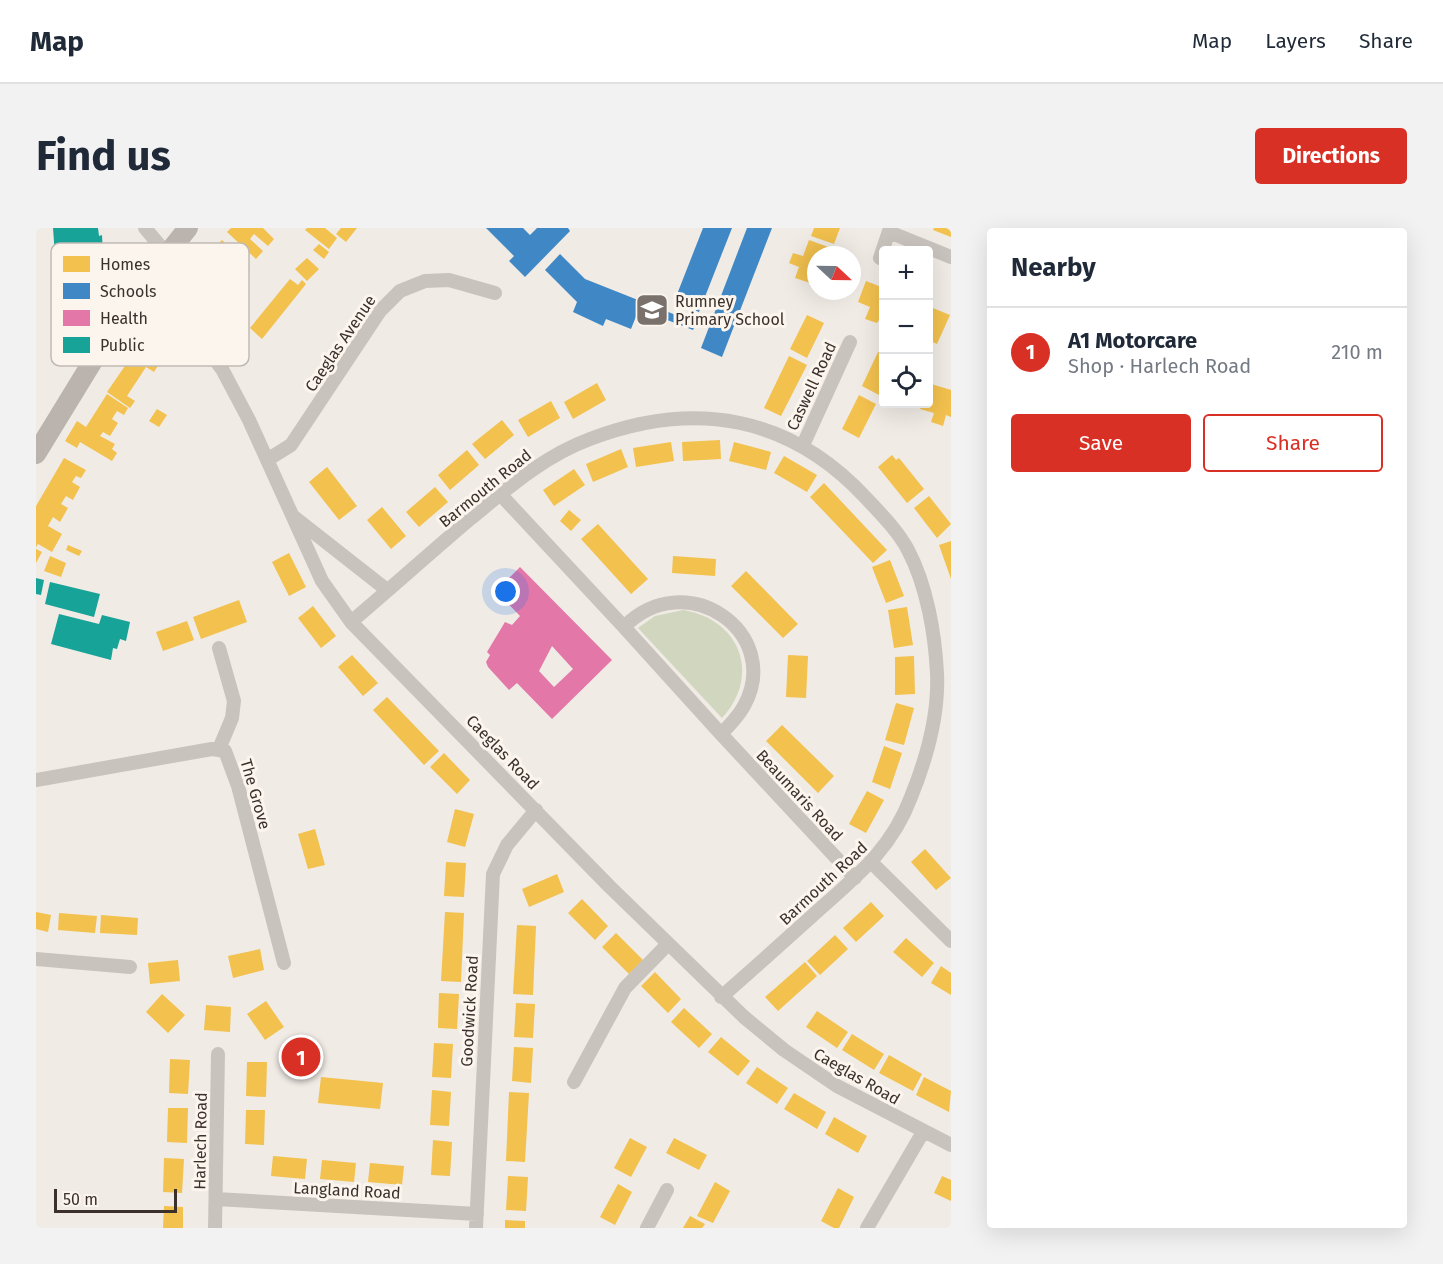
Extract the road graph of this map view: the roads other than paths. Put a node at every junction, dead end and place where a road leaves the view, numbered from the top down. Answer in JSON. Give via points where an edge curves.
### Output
{"nodes":[{"id":1,"x":145,"y":228,"type":"edge"},
{"id":2,"x":188,"y":228,"type":"edge"},
{"id":3,"x":890,"y":230,"type":"edge"},
{"id":4,"x":158,"y":243,"type":"edge"},
{"id":5,"x":175,"y":243,"type":"edge"},
{"id":6,"x":884,"y":246,"type":"edge"},
{"id":7,"x":951,"y":257,"type":"edge"},
{"id":8,"x":495,"y":293,"type":"dead end"},
{"id":9,"x":850,"y":342,"type":"dead end"},
{"id":10,"x":91,"y":366,"type":"edge"},
{"id":11,"x":219,"y":366,"type":"edge"},
{"id":12,"x":803,"y":445,"type":"junction"},
{"id":13,"x":36,"y":454,"type":"edge"},
{"id":14,"x":267,"y":460,"type":"junction"},
{"id":15,"x":500,"y":494,"type":"junction"},
{"id":16,"x":293,"y":516,"type":"junction"},
{"id":17,"x":387,"y":590,"type":"junction"},
{"id":18,"x":351,"y":622,"type":"junction"},
{"id":19,"x":624,"y":627,"type":"junction"},
{"id":20,"x":219,"y":648,"type":"dead end"},
{"id":21,"x":721,"y":734,"type":"junction"},
{"id":22,"x":219,"y":749,"type":"junction"},
{"id":23,"x":36,"y":780,"type":"edge"},
{"id":24,"x":536,"y":810,"type":"junction"},
{"id":25,"x":872,"y":863,"type":"junction"},
{"id":26,"x":855,"y":878,"type":"junction"},
{"id":27,"x":951,"y":941,"type":"edge"},
{"id":28,"x":668,"y":944,"type":"junction"},
{"id":29,"x":36,"y":958,"type":"edge"},
{"id":30,"x":284,"y":963,"type":"dead end"},
{"id":31,"x":130,"y":967,"type":"dead end"},
{"id":32,"x":722,"y":997,"type":"junction"},
{"id":33,"x":218,"y":1054,"type":"dead end"},
{"id":34,"x":574,"y":1082,"type":"dead end"},
{"id":35,"x":923,"y":1132,"type":"junction"},
{"id":36,"x":951,"y":1145,"type":"edge"},
{"id":37,"x":667,"y":1191,"type":"dead end"},
{"id":38,"x":216,"y":1199,"type":"junction"},
{"id":39,"x":477,"y":1214,"type":"junction"},
{"id":40,"x":215,"y":1228,"type":"edge"},
{"id":41,"x":476,"y":1228,"type":"edge"},
{"id":42,"x":647,"y":1228,"type":"edge"},
{"id":43,"x":867,"y":1228,"type":"edge"}],
"edges":[{"from":1,"to":4,"type":"street"},
{"from":2,"to":5,"type":"main road"},
{"from":3,"to":6,"type":"street"},
{"from":3,"to":7,"type":"street"},
{"from":8,"to":14,"type":"street","name":"Caeglas Avenue","via":[[464,283],[436,280],[400,291],[380,311],[291,445]]},
{"from":9,"to":12,"type":"street","name":"Caswell Road"},
{"from":10,"to":13,"type":"main road"},
{"from":11,"to":14,"type":"street","name":"Caeglas Road","via":[[241,403]]},
{"from":12,"to":15,"type":"street","name":"Barmouth Road","via":[[746,423],[690,420],[636,426],[571,446],[531,469]]},
{"from":12,"to":25,"type":"street","name":"Barmouth Road","via":[[856,487],[907,548],[931,626],[938,675],[925,753],[899,823]]},
{"from":14,"to":16,"type":"street","name":"Caeglas Road"},
{"from":15,"to":17,"type":"street","name":"Barmouth Road"},
{"from":15,"to":19,"type":"street","name":"Beaumaris Road"},
{"from":16,"to":17,"type":"street"},
{"from":16,"to":18,"type":"street","name":"Caeglas Road","via":[[322,581]]},
{"from":17,"to":18,"type":"street","name":"Barmouth Road"},
{"from":18,"to":24,"type":"street","name":"Caeglas Road"},
{"from":19,"to":21,"type":"street","name":"Beaumaris Road"},
{"from":19,"to":21,"type":"street","via":[[647,610],[678,602],[707,606],[739,631],[749,654],[751,683],[745,706]]},
{"from":20,"to":22,"type":"street","via":[[234,701],[232,718]]},
{"from":21,"to":26,"type":"street","name":"Beaumaris Road"},
{"from":22,"to":23,"type":"street","name":"The Grove"},
{"from":22,"to":30,"type":"street","name":"The Grove","via":[[229,757],[238,786]]},
{"from":24,"to":28,"type":"street","name":"Caeglas Road"},
{"from":24,"to":39,"type":"street","name":"Goodwick Road","via":[[507,845],[493,874]]},
{"from":25,"to":26,"type":"street","name":"Barmouth Road"},
{"from":25,"to":27,"type":"street"},
{"from":26,"to":32,"type":"street","name":"Barmouth Road"},
{"from":28,"to":32,"type":"street","name":"Caeglas Road"},
{"from":28,"to":34,"type":"street","via":[[625,988]]},
{"from":29,"to":31,"type":"street"},
{"from":32,"to":35,"type":"street","name":"Caeglas Road","via":[[804,1065]]},
{"from":33,"to":38,"type":"street","name":"Harlech Road"},
{"from":35,"to":36,"type":"street","name":"Caeglas Road"},
{"from":35,"to":43,"type":"street"},
{"from":37,"to":42,"type":"street"},
{"from":38,"to":39,"type":"street","name":"Langland Road"},
{"from":38,"to":40,"type":"street","name":"Harlech Road"},
{"from":39,"to":41,"type":"street","name":"Goodwick Road"}]}
